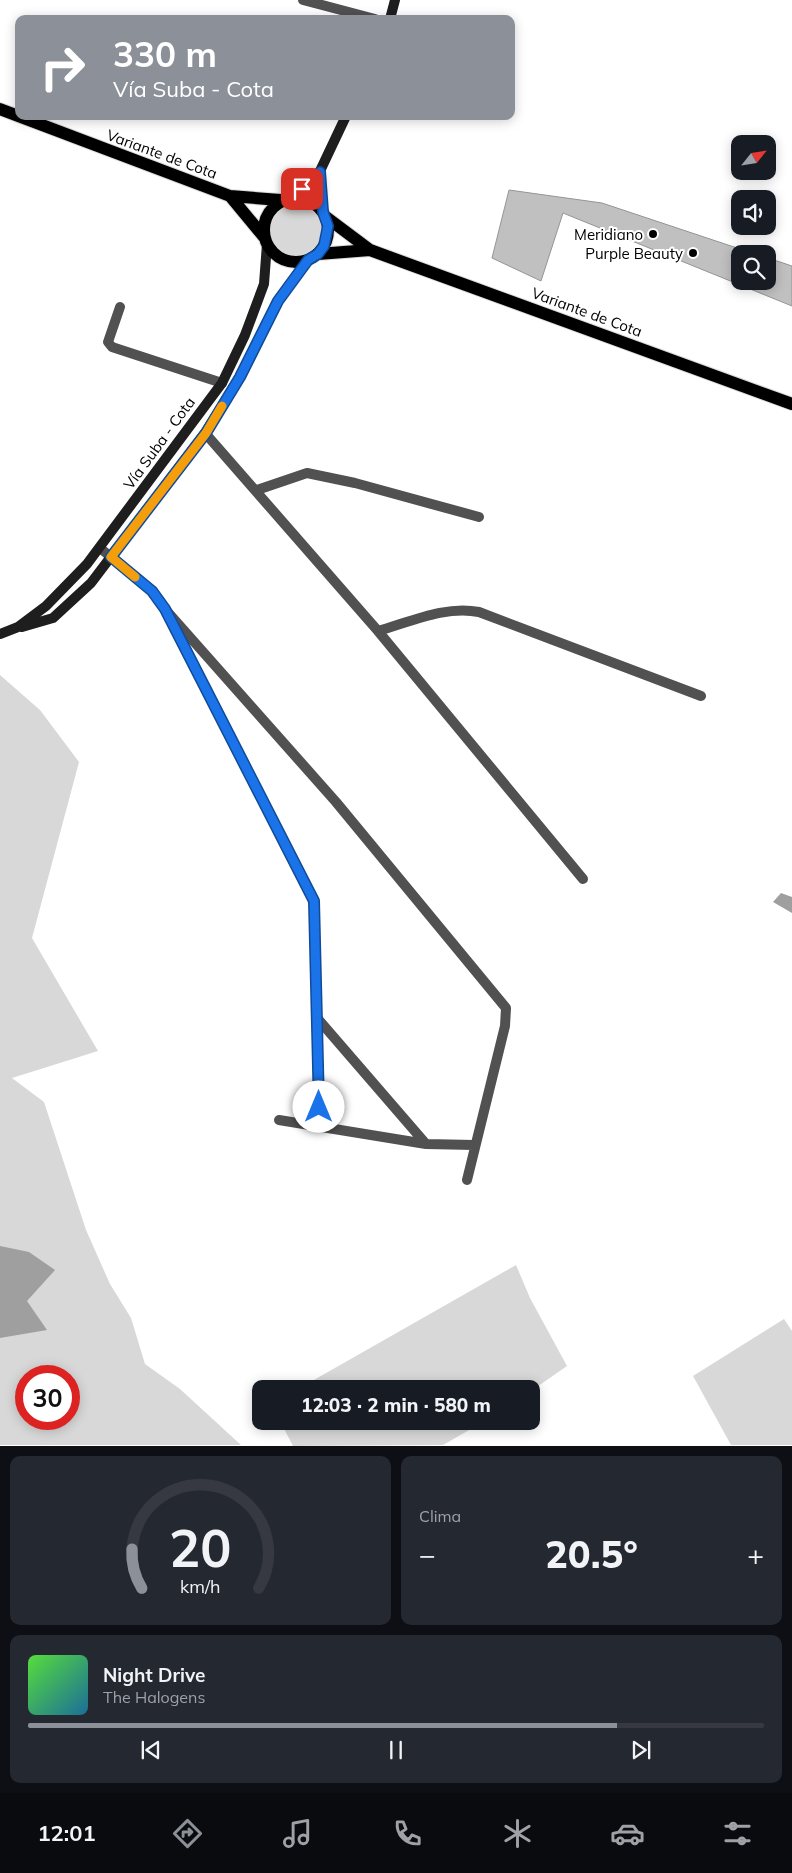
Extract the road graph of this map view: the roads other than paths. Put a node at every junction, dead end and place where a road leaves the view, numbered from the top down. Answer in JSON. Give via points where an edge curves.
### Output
{"nodes":[{"id":1,"x":303,"y":0,"type":"edge"},
{"id":2,"x":395,"y":0,"type":"edge"},
{"id":3,"x":360,"y":15,"type":"edge"},
{"id":4,"x":391,"y":15,"type":"edge"},
{"id":5,"x":0,"y":109,"type":"edge"},
{"id":6,"x":15,"y":115,"type":"edge"},
{"id":7,"x":29,"y":120,"type":"edge"},
{"id":8,"x":344,"y":120,"type":"edge"},
{"id":9,"x":320,"y":172,"type":"junction"},
{"id":10,"x":230,"y":196,"type":"junction"},
{"id":11,"x":286,"y":199,"type":"junction"},
{"id":12,"x":324,"y":214,"type":"junction"},
{"id":13,"x":266,"y":240,"type":"junction"},
{"id":14,"x":370,"y":250,"type":"junction"},
{"id":15,"x":313,"y":257,"type":"junction"},
{"id":16,"x":120,"y":307,"type":"dead end"},
{"id":17,"x":222,"y":383,"type":"junction"},
{"id":18,"x":792,"y":404,"type":"edge"},
{"id":19,"x":206,"y":433,"type":"junction"},
{"id":20,"x":257,"y":490,"type":"junction"},
{"id":21,"x":479,"y":517,"type":"dead end"},
{"id":22,"x":100,"y":548,"type":"junction"},
{"id":23,"x":111,"y":557,"type":"junction"},
{"id":24,"x":165,"y":609,"type":"junction"},
{"id":25,"x":18,"y":627,"type":"junction"},
{"id":26,"x":378,"y":632,"type":"junction"},
{"id":27,"x":0,"y":634,"type":"edge"},
{"id":28,"x":701,"y":696,"type":"dead end"},
{"id":29,"x":583,"y":879,"type":"dead end"},
{"id":30,"x":318,"y":1019,"type":"junction"},
{"id":31,"x":279,"y":1120,"type":"dead end"},
{"id":32,"x":319,"y":1124,"type":"junction"},
{"id":33,"x":426,"y":1144,"type":"junction"},
{"id":34,"x":474,"y":1145,"type":"junction"},
{"id":35,"x":467,"y":1180,"type":"dead end"}],
"edges":[{"from":1,"to":3,"type":"street"},
{"from":2,"to":4,"type":"main road"},
{"from":5,"to":6,"type":"main road","name":"Variante de Cota"},
{"from":7,"to":10,"type":"main road","name":"Variante de Cota"},
{"from":8,"to":9,"type":"main road"},
{"from":9,"to":11,"type":"main road"},
{"from":9,"to":12,"type":"main road"},
{"from":10,"to":11,"type":"main road","name":"Variante de Cota"},
{"from":10,"to":13,"type":"main road","name":"Variante de Cota"},
{"from":11,"to":12,"type":"main road","via":[[309,200]]},
{"from":11,"to":13,"type":"main road","via":[[266,216]]},
{"from":12,"to":14,"type":"main road","name":"Variante de Cota"},
{"from":12,"to":15,"type":"main road","via":[[328,236]]},
{"from":13,"to":15,"type":"main road","via":[[280,258],[299,262]]},
{"from":13,"to":17,"type":"main road","name":"Vía Suba - Cota","via":[[264,284]]},
{"from":14,"to":15,"type":"main road","name":"Variante de Cota"},
{"from":14,"to":18,"type":"main road","name":"Variante de Cota"},
{"from":15,"to":19,"type":"main road","name":"Vía Suba - Cota","via":[[278,301],[240,377]]},
{"from":16,"to":17,"type":"street","via":[[108,342],[112,347]]},
{"from":17,"to":22,"type":"main road","name":"Vía Suba - Cota"},
{"from":19,"to":20,"type":"street"},
{"from":19,"to":23,"type":"main road","name":"Vía Suba - Cota"},
{"from":20,"to":21,"type":"street","via":[[306,473]]},
{"from":20,"to":26,"type":"street"},
{"from":22,"to":23,"type":"street"},
{"from":22,"to":25,"type":"main road","name":"Vía Suba - Cota","via":[[60,593]]},
{"from":23,"to":24,"type":"street","via":[[152,591]]},
{"from":23,"to":25,"type":"main road","name":"Vía Suba - Cota","via":[[80,595],[53,618]]},
{"from":24,"to":30,"type":"street","via":[[314,901]]},
{"from":24,"to":34,"type":"street","via":[[336,802],[506,1008],[506,1026]]},
{"from":25,"to":27,"type":"main road","name":"Vía Suba - Cota"},
{"from":26,"to":28,"type":"street","via":[[451,610],[472,610]]},
{"from":26,"to":29,"type":"street"},
{"from":30,"to":32,"type":"street"},
{"from":30,"to":33,"type":"street"},
{"from":31,"to":32,"type":"street"},
{"from":32,"to":33,"type":"street"},
{"from":33,"to":34,"type":"street"},
{"from":34,"to":35,"type":"street"}]}
